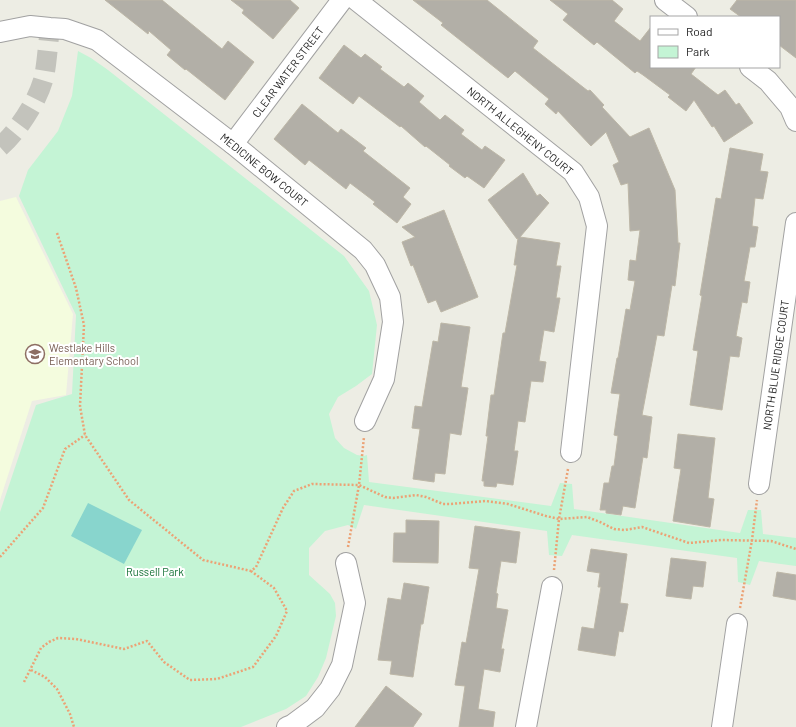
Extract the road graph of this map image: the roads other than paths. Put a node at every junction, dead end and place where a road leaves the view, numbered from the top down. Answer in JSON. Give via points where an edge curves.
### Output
{"nodes":[{"id":1,"x":342,"y":0,"type":"edge"},
{"id":2,"x":356,"y":0,"type":"edge"},
{"id":3,"x":665,"y":0,"type":"edge"},
{"id":4,"x":685,"y":16,"type":"edge"},
{"id":5,"x":0,"y":32,"type":"edge"},
{"id":6,"x":751,"y":68,"type":"edge"},
{"id":7,"x":796,"y":121,"type":"edge"},
{"id":8,"x":233,"y":144,"type":"junction"},
{"id":9,"x":796,"y":223,"type":"edge"},
{"id":10,"x":365,"y":421,"type":"road end"},
{"id":11,"x":572,"y":452,"type":"road end"},
{"id":12,"x":759,"y":484,"type":"road end"},
{"id":13,"x":346,"y":563,"type":"road end"},
{"id":14,"x":552,"y":587,"type":"road end"},
{"id":15,"x":737,"y":624,"type":"road end"},
{"id":16,"x":287,"y":727,"type":"edge"},
{"id":17,"x":526,"y":727,"type":"edge"},
{"id":18,"x":722,"y":727,"type":"edge"}],
"edges":[{"from":1,"to":8,"type":"street","name":"CLEAR WATER STREET"},
{"from":2,"to":11,"type":"street","name":"NORTH ALLEGHENY COURT","via":[[573,172],[589,197],[597,226]]},
{"from":3,"to":4,"type":"street"},
{"from":5,"to":8,"type":"street","name":"MEDICINE BOW COURT","via":[[30,26],[57,28],[97,40]]},
{"from":6,"to":7,"type":"street","via":[[768,81],[782,97]]},
{"from":8,"to":10,"type":"street","name":"MEDICINE BOW COURT","via":[[363,250],[375,265],[390,297],[393,322],[384,379]]},
{"from":9,"to":12,"type":"street","name":"NORTH BLUE RIDGE COURT"},
{"from":13,"to":16,"type":"street","via":[[355,603],[342,665],[330,689],[316,708]]},
{"from":14,"to":17,"type":"street"},
{"from":15,"to":18,"type":"street"}]}
